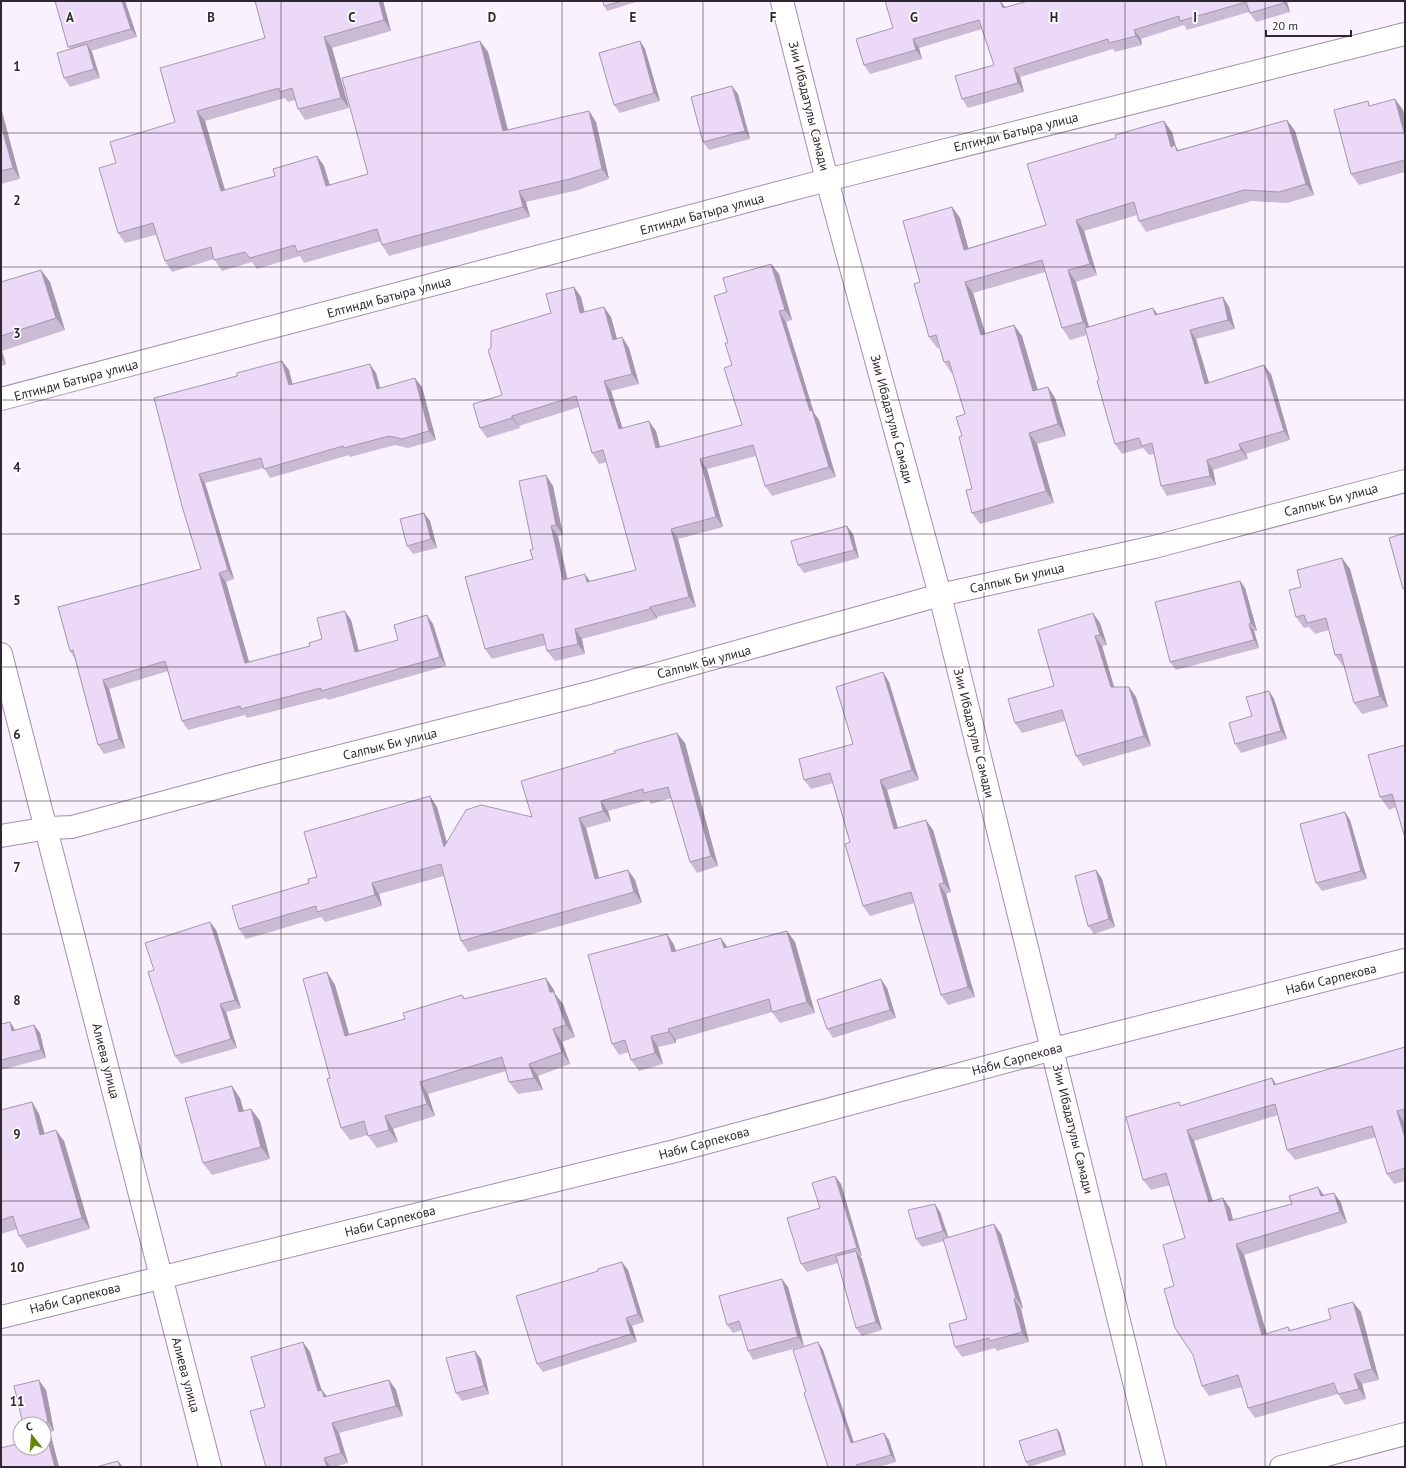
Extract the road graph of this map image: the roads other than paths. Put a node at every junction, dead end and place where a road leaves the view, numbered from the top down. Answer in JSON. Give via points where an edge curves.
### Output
{"nodes":[{"id":1,"x":782,"y":1,"type":"edge"},
{"id":2,"x":1405,"y":34,"type":"edge"},
{"id":3,"x":827,"y":180,"type":"junction"},
{"id":4,"x":1,"y":399,"type":"edge"},
{"id":5,"x":1405,"y":481,"type":"edge"},
{"id":6,"x":940,"y":595,"type":"junction"},
{"id":7,"x":1,"y":654,"type":"edge"},
{"id":8,"x":48,"y":828,"type":"junction"},
{"id":9,"x":1,"y":836,"type":"edge"},
{"id":10,"x":1405,"y":960,"type":"edge"},
{"id":11,"x":1053,"y":1050,"type":"junction"},
{"id":12,"x":160,"y":1277,"type":"junction"},
{"id":13,"x":1,"y":1317,"type":"edge"},
{"id":14,"x":1405,"y":1434,"type":"edge"},
{"id":15,"x":210,"y":1467,"type":"edge"},
{"id":16,"x":1155,"y":1467,"type":"edge"},
{"id":17,"x":1281,"y":1467,"type":"edge"}],
"edges":[{"from":1,"to":3,"type":"street","name":"Зии Ибадатулы Самади"},
{"from":2,"to":3,"type":"street","name":"Елтинди Батыра улица"},
{"from":3,"to":4,"type":"street","name":"Елтинди Батыра улица"},
{"from":3,"to":6,"type":"street","name":"Зии Ибадатулы Самади"},
{"from":5,"to":6,"type":"street","name":"Салпык Би улица","via":[[1154,547]]},
{"from":6,"to":8,"type":"street","name":"Салпык Би улица","via":[[589,693],[72,827]]},
{"from":6,"to":11,"type":"street","name":"Зии Ибадатулы Самади"},
{"from":7,"to":8,"type":"street","name":"Алиева улица"},
{"from":8,"to":9,"type":"street","name":"Салпык Би улица"},
{"from":8,"to":12,"type":"street","name":"Алиева улица"},
{"from":10,"to":11,"type":"street","name":"Наби Сарпекова"},
{"from":11,"to":12,"type":"street","name":"Наби Сарпекова","via":[[675,1151]]},
{"from":11,"to":16,"type":"street","name":"Зии Ибадатулы Самади"},
{"from":12,"to":13,"type":"street","name":"Наби Сарпекова"},
{"from":12,"to":15,"type":"street","name":"Алиева улица"},
{"from":14,"to":17,"type":"street"}]}
